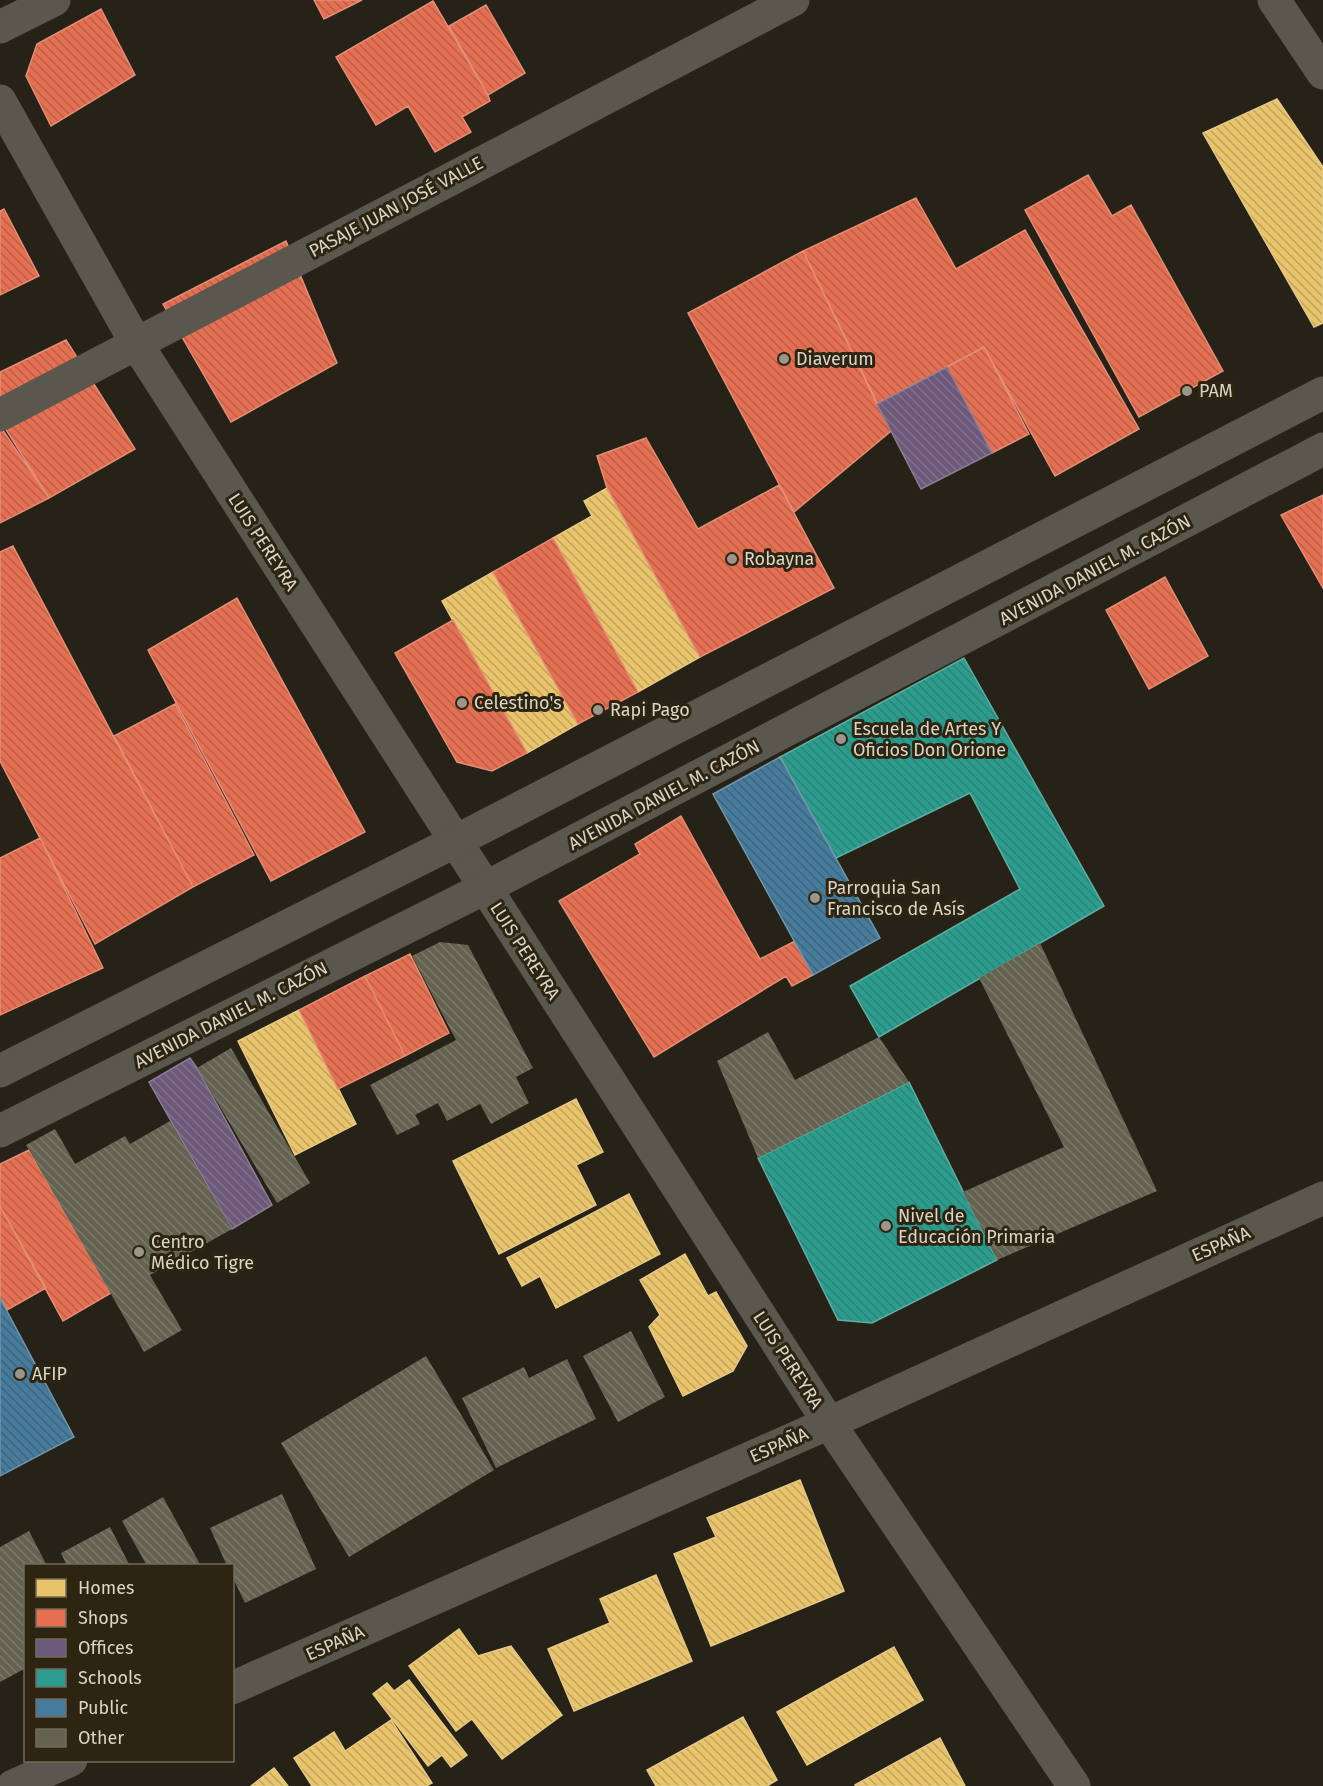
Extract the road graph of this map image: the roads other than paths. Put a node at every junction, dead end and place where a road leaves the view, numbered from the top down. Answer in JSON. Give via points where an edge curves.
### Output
{"nodes":[{"id":1,"x":54,"y":0,"type":"edge"},
{"id":2,"x":793,"y":0,"type":"edge"},
{"id":3,"x":1274,"y":0,"type":"edge"},
{"id":4,"x":0,"y":27,"type":"edge"},
{"id":5,"x":1323,"y":73,"type":"edge"},
{"id":6,"x":0,"y":101,"type":"edge"},
{"id":7,"x":136,"y":343,"type":"junction"},
{"id":8,"x":1323,"y":393,"type":"edge"},
{"id":9,"x":0,"y":415,"type":"edge"},
{"id":10,"x":1323,"y":449,"type":"edge"},
{"id":11,"x":454,"y":842,"type":"junction"},
{"id":12,"x":485,"y":888,"type":"junction"},
{"id":13,"x":0,"y":1071,"type":"edge"},
{"id":14,"x":0,"y":1131,"type":"edge"},
{"id":15,"x":1323,"y":1198,"type":"edge"},
{"id":16,"x":828,"y":1423,"type":"junction"},
{"id":17,"x":234,"y":1687,"type":"edge"},
{"id":18,"x":69,"y":1762,"type":"edge"},
{"id":19,"x":13,"y":1786,"type":"edge"},
{"id":20,"x":1074,"y":1786,"type":"edge"}],
"edges":[{"from":1,"to":4,"type":"street"},
{"from":2,"to":7,"type":"street","name":"PASAJE JUAN JOSÉ VALLE"},
{"from":3,"to":5,"type":"street"},
{"from":6,"to":7,"type":"street","name":"LUIS PEREYRA"},
{"from":7,"to":9,"type":"street","name":"PASAJE JUAN JOSÉ VALLE"},
{"from":7,"to":11,"type":"street","name":"LUIS PEREYRA"},
{"from":8,"to":11,"type":"street"},
{"from":10,"to":12,"type":"street","name":"AVENIDA DANIEL M. CAZÓN"},
{"from":11,"to":12,"type":"street","name":"LUIS PEREYRA"},
{"from":11,"to":13,"type":"street"},
{"from":12,"to":14,"type":"street","name":"AVENIDA DANIEL M. CAZÓN"},
{"from":12,"to":16,"type":"street","name":"LUIS PEREYRA"},
{"from":15,"to":16,"type":"street","name":"ESPAÑA"},
{"from":16,"to":17,"type":"street","name":"ESPAÑA"},
{"from":16,"to":20,"type":"street","name":"LUIS PEREYRA"},
{"from":18,"to":19,"type":"street"}]}
